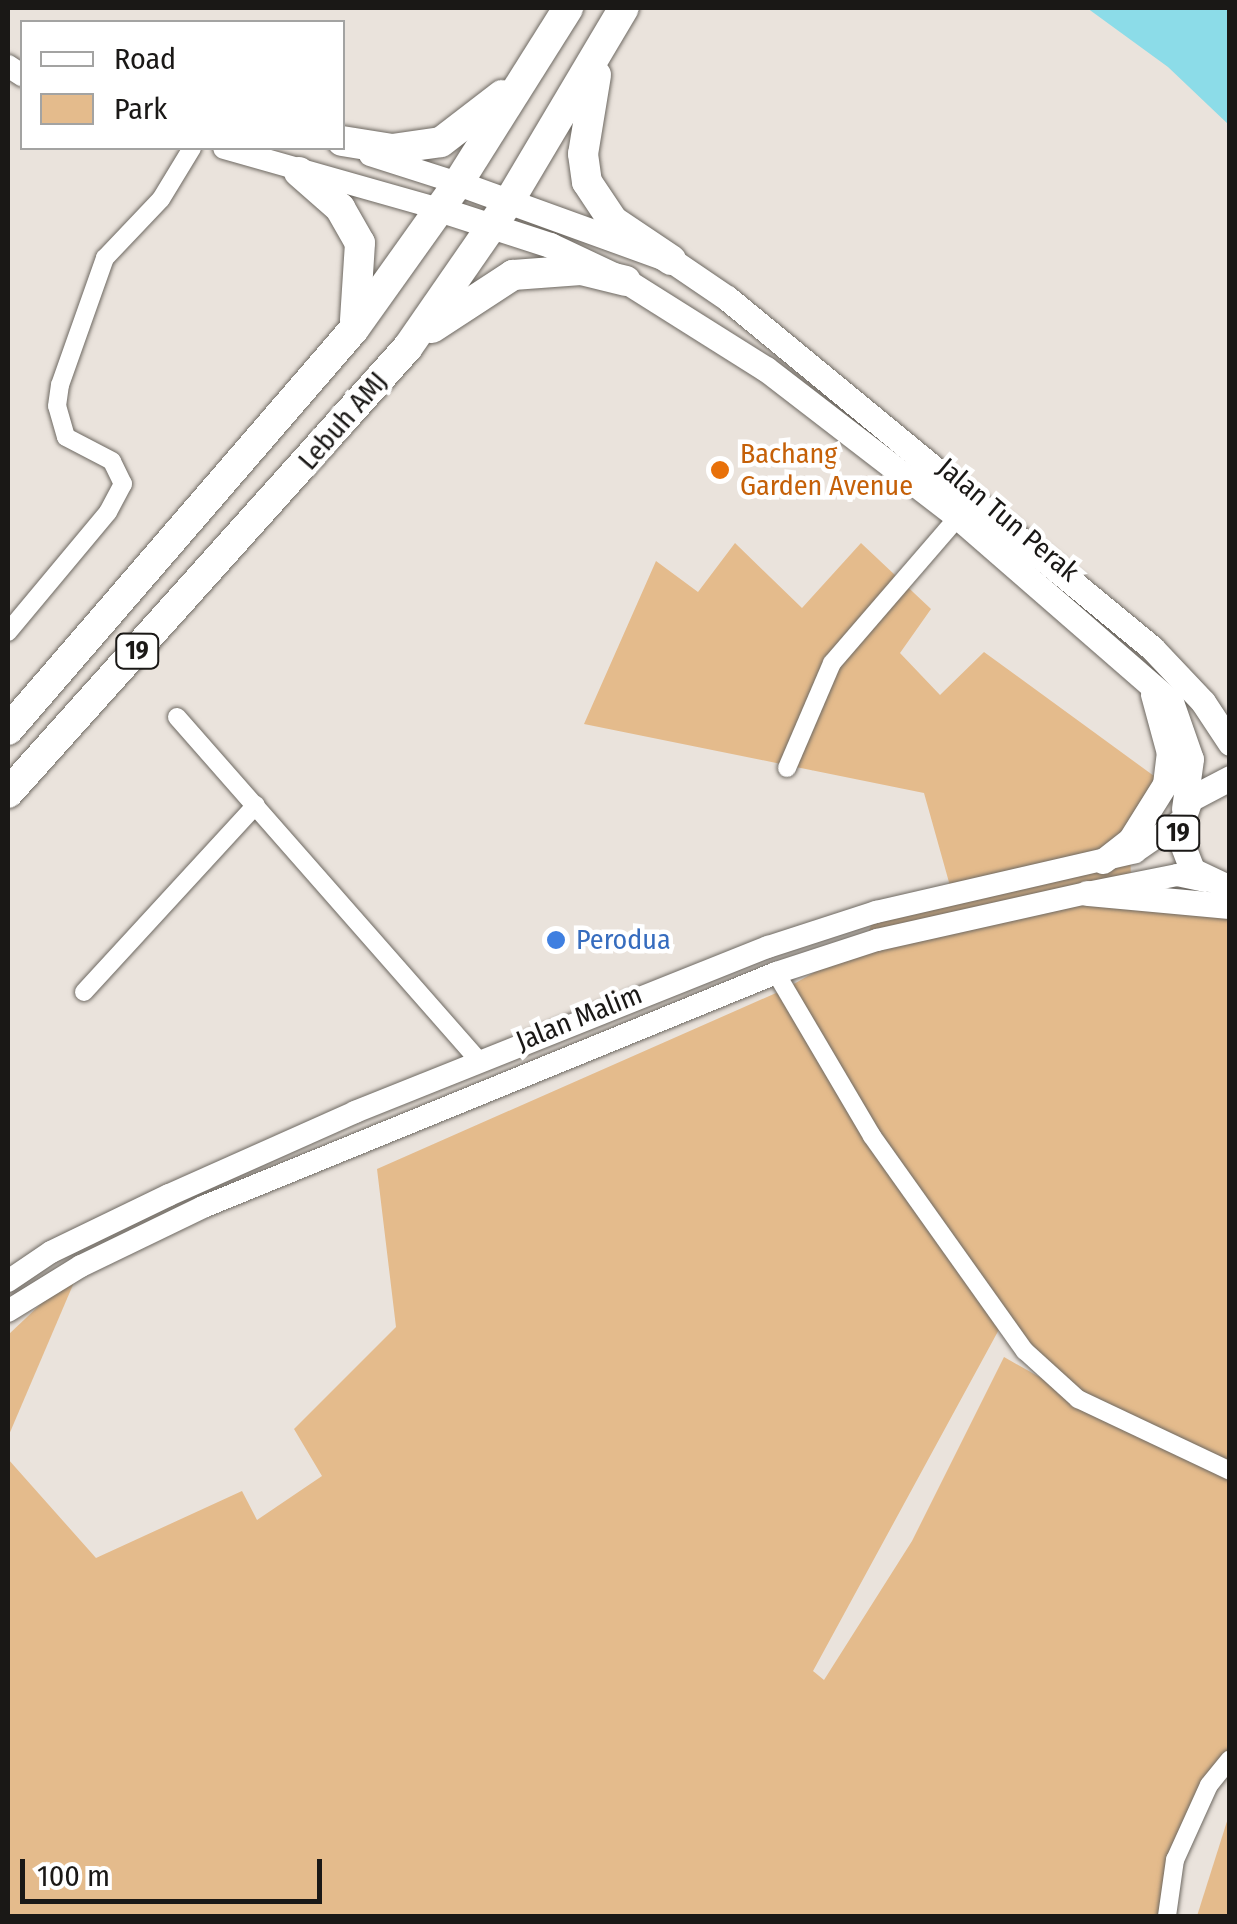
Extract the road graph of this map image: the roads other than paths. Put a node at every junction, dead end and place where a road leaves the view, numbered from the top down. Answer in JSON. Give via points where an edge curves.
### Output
{"nodes":[{"id":1,"x":568,"y":8,"type":"edge"},
{"id":2,"x":624,"y":8,"type":"edge"},
{"id":3,"x":600,"y":57,"type":"junction"},
{"id":4,"x":534,"y":66,"type":"junction"},
{"id":5,"x":345,"y":144,"type":"edge"},
{"id":6,"x":345,"y":145,"type":"edge"},
{"id":7,"x":191,"y":150,"type":"edge"},
{"id":8,"x":230,"y":150,"type":"edge"},
{"id":9,"x":299,"y":172,"type":"junction"},
{"id":10,"x":458,"y":183,"type":"junction"},
{"id":11,"x":511,"y":198,"type":"junction"},
{"id":12,"x":439,"y":209,"type":"junction"},
{"id":13,"x":492,"y":225,"type":"junction"},
{"id":14,"x":671,"y":260,"type":"junction"},
{"id":15,"x":626,"y":281,"type":"junction"},
{"id":16,"x":354,"y":328,"type":"junction"},
{"id":17,"x":408,"y":347,"type":"junction"},
{"id":18,"x":958,"y":518,"type":"junction"},
{"id":19,"x":8,"y":632,"type":"edge"},
{"id":20,"x":1134,"y":664,"type":"junction"},
{"id":21,"x":177,"y":716,"type":"dead end"},
{"id":22,"x":8,"y":730,"type":"edge"},
{"id":23,"x":1230,"y":744,"type":"edge"},
{"id":24,"x":786,"y":768,"type":"dead end"},
{"id":25,"x":1230,"y":778,"type":"edge"},
{"id":26,"x":8,"y":793,"type":"edge"},
{"id":27,"x":256,"y":805,"type":"junction"},
{"id":28,"x":1182,"y":815,"type":"junction"},
{"id":29,"x":1104,"y":861,"type":"junction"},
{"id":30,"x":1217,"y":884,"type":"edge"},
{"id":31,"x":1087,"y":893,"type":"junction"},
{"id":32,"x":1230,"y":906,"type":"edge"},
{"id":33,"x":776,"y":973,"type":"junction"},
{"id":34,"x":84,"y":992,"type":"dead end"},
{"id":35,"x":479,"y":1061,"type":"junction"},
{"id":36,"x":8,"y":1281,"type":"edge"},
{"id":37,"x":8,"y":1311,"type":"edge"},
{"id":38,"x":1230,"y":1470,"type":"edge"},
{"id":39,"x":1230,"y":1759,"type":"edge"},
{"id":40,"x":1166,"y":1916,"type":"edge"}],
"edges":[{"from":1,"to":4,"type":"highway","name":"Lebuh AMJ","number":"19"},
{"from":2,"to":3,"type":"highway","name":"Lebuh AMJ","number":"19"},
{"from":3,"to":11,"type":"highway","name":"Lebuh AMJ","number":"19"},
{"from":3,"to":14,"type":"highway","via":[[586,124],[587,182],[613,221]]},
{"from":4,"to":5,"type":"highway","via":[[441,142],[392,149]]},
{"from":4,"to":10,"type":"highway","name":"Lebuh AMJ","number":"19"},
{"from":6,"to":10,"type":"main road"},
{"from":7,"to":19,"type":"street","via":[[161,198],[105,258],[60,386],[56,406],[66,437],[112,461],[123,484],[108,512]]},
{"from":8,"to":9,"type":"main road"},
{"from":9,"to":12,"type":"main road"},
{"from":9,"to":16,"type":"highway","via":[[340,208],[360,243]]},
{"from":10,"to":11,"type":"main road","name":"Jalan Tun Perak"},
{"from":10,"to":12,"type":"highway","name":"Lebuh AMJ","number":"19"},
{"from":11,"to":13,"type":"highway","name":"Lebuh AMJ","number":"19"},
{"from":11,"to":14,"type":"main road","name":"Jalan Tun Perak"},
{"from":12,"to":13,"type":"main road","name":"Jalan Tun Perak"},
{"from":12,"to":16,"type":"highway","name":"Lebuh AMJ","number":"19"},
{"from":13,"to":15,"type":"main road","name":"Jalan Tun Perak"},
{"from":13,"to":17,"type":"highway","name":"Lebuh AMJ","number":"19"},
{"from":14,"to":23,"type":"main road","name":"Jalan Tun Perak","via":[[890,426],[1152,648],[1204,702]]},
{"from":15,"to":17,"type":"highway","via":[[582,270],[513,275],[482,290]]},
{"from":15,"to":18,"type":"main road","name":"Jalan Tun Perak","via":[[766,368]]},
{"from":16,"to":22,"type":"highway","name":"Lebuh AMJ","number":"19"},
{"from":17,"to":26,"type":"highway","name":"Lebuh AMJ","number":"19"},
{"from":18,"to":20,"type":"main road","name":"Jalan Tun Perak"},
{"from":18,"to":24,"type":"street","via":[[832,663]]},
{"from":20,"to":28,"type":"main road","name":"Jalan Tun Perak","via":[[1183,724],[1191,759]]},
{"from":20,"to":29,"type":"main road","via":[[1164,722],[1164,784],[1130,840]]},
{"from":21,"to":27,"type":"street"},
{"from":25,"to":28,"type":"main road","number":"19","via":[[1203,786]]},
{"from":27,"to":34,"type":"street"},
{"from":27,"to":35,"type":"street"},
{"from":28,"to":29,"type":"main road","name":"Jalan Malim","number":"19","via":[[1154,844]]},
{"from":28,"to":30,"type":"main road","number":"19","via":[[1184,858]]},
{"from":29,"to":35,"type":"main road","name":"Jalan Malim","number":"19","via":[[876,912]]},
{"from":30,"to":31,"type":"main road","name":"Jalan Malim","number":"19","via":[[1177,876]]},
{"from":31,"to":32,"type":"main road"},
{"from":31,"to":33,"type":"main road","name":"Jalan Malim","number":"19","via":[[876,940]]},
{"from":33,"to":37,"type":"main road","name":"Jalan Malim","number":"19","via":[[203,1207],[81,1266]]},
{"from":33,"to":38,"type":"street","via":[[872,1136],[1025,1350],[1078,1399]]},
{"from":35,"to":36,"type":"main road","name":"Jalan Malim","number":"19","via":[[169,1194],[50,1252]]},
{"from":39,"to":40,"type":"street","via":[[1208,1785],[1175,1860]]}]}
